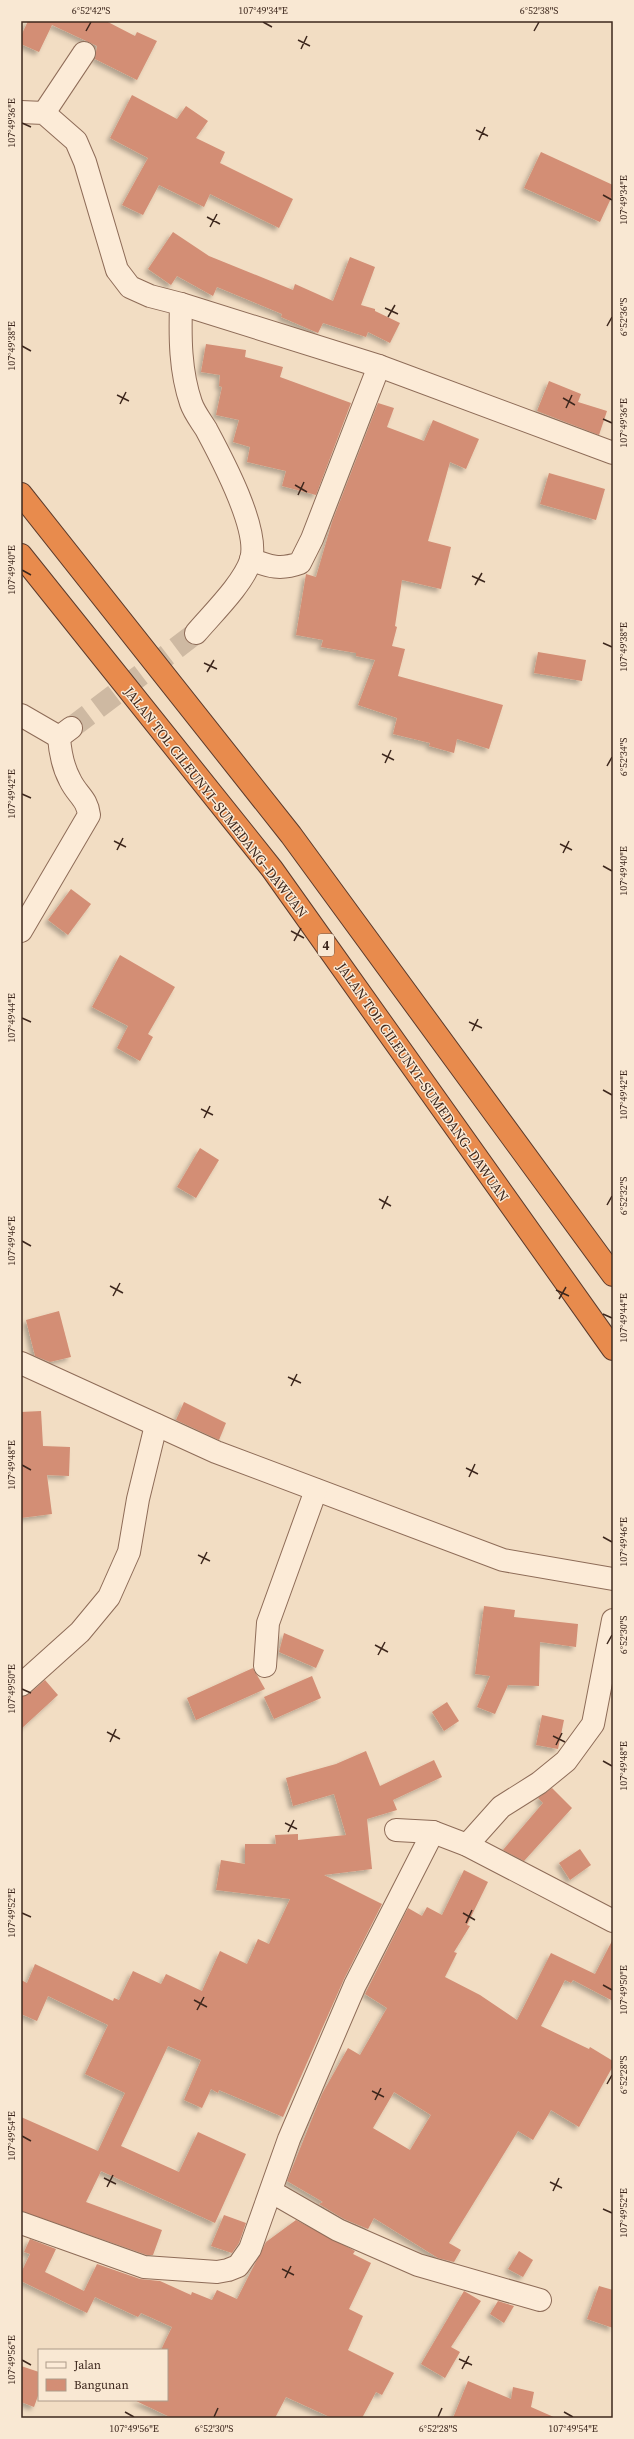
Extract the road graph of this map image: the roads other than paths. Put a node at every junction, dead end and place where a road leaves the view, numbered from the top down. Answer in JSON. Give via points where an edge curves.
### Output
{"nodes":[{"id":1,"x":84,"y":53,"type":"dead end"},
{"id":2,"x":21,"y":112,"type":"edge"},
{"id":3,"x":44,"y":112,"type":"junction"},
{"id":4,"x":181,"y":304,"type":"junction"},
{"id":5,"x":379,"y":366,"type":"junction"},
{"id":6,"x":613,"y":453,"type":"edge"},
{"id":7,"x":21,"y":494,"type":"edge"},
{"id":8,"x":21,"y":555,"type":"edge"},
{"id":9,"x":251,"y":559,"type":"junction"},
{"id":10,"x":196,"y":633,"type":"tunnel mouth"},
{"id":11,"x":21,"y":715,"type":"edge"},
{"id":12,"x":21,"y":931,"type":"edge"},
{"id":13,"x":613,"y":1275,"type":"edge"},
{"id":14,"x":613,"y":1349,"type":"edge"},
{"id":15,"x":21,"y":1363,"type":"edge"},
{"id":16,"x":156,"y":1424,"type":"junction"},
{"id":17,"x":316,"y":1490,"type":"junction"},
{"id":18,"x":613,"y":1580,"type":"edge"},
{"id":19,"x":613,"y":1620,"type":"edge"},
{"id":20,"x":266,"y":1666,"type":"dead end"},
{"id":21,"x":21,"y":1685,"type":"edge"},
{"id":22,"x":396,"y":1830,"type":"dead end"},
{"id":23,"x":434,"y":1832,"type":"junction"},
{"id":24,"x":467,"y":1845,"type":"junction"},
{"id":25,"x":613,"y":1921,"type":"edge"},
{"id":26,"x":272,"y":2192,"type":"junction"},
{"id":27,"x":24,"y":2229,"type":"edge"},
{"id":28,"x":540,"y":2300,"type":"dead end"}],
"edges":[{"from":1,"to":3,"type":"street"},
{"from":2,"to":3,"type":"street"},
{"from":3,"to":4,"type":"street","via":[[76,142],[117,270],[130,287],[150,296]]},
{"from":4,"to":5,"type":"street"},
{"from":4,"to":9,"type":"street","via":[[180,341],[184,377],[191,405],[234,484],[252,542]]},
{"from":5,"to":6,"type":"street"},
{"from":5,"to":9,"type":"street","via":[[312,539],[300,563],[286,568],[268,567]]},
{"from":7,"to":13,"type":"highway","via":[[291,835]]},
{"from":8,"to":14,"type":"highway","name":"JALAN TOL CILEUNYI–SUMEDANG–DAWUAN","number":"4","via":[[272,869]]},
{"from":9,"to":10,"type":"street","via":[[242,577]]},
{"from":11,"to":12,"type":"street","via":[[65,733],[61,756],[70,780],[87,803],[89,815]]},
{"from":15,"to":16,"type":"street"},
{"from":16,"to":17,"type":"street","via":[[216,1452]]},
{"from":16,"to":21,"type":"street","via":[[138,1499],[129,1552],[109,1598],[80,1632]]},
{"from":17,"to":18,"type":"street","via":[[503,1560]]},
{"from":17,"to":20,"type":"street","via":[[268,1623]]},
{"from":19,"to":24,"type":"street","via":[[593,1724],[566,1761],[540,1783],[501,1807]]},
{"from":22,"to":23,"type":"street"},
{"from":23,"to":24,"type":"street"},
{"from":23,"to":26,"type":"street","via":[[355,1985],[290,2140]]},
{"from":24,"to":25,"type":"street"},
{"from":26,"to":27,"type":"street","via":[[250,2249],[238,2266],[217,2272],[144,2267]]},
{"from":26,"to":28,"type":"street","via":[[338,2230],[418,2265]]}]}
